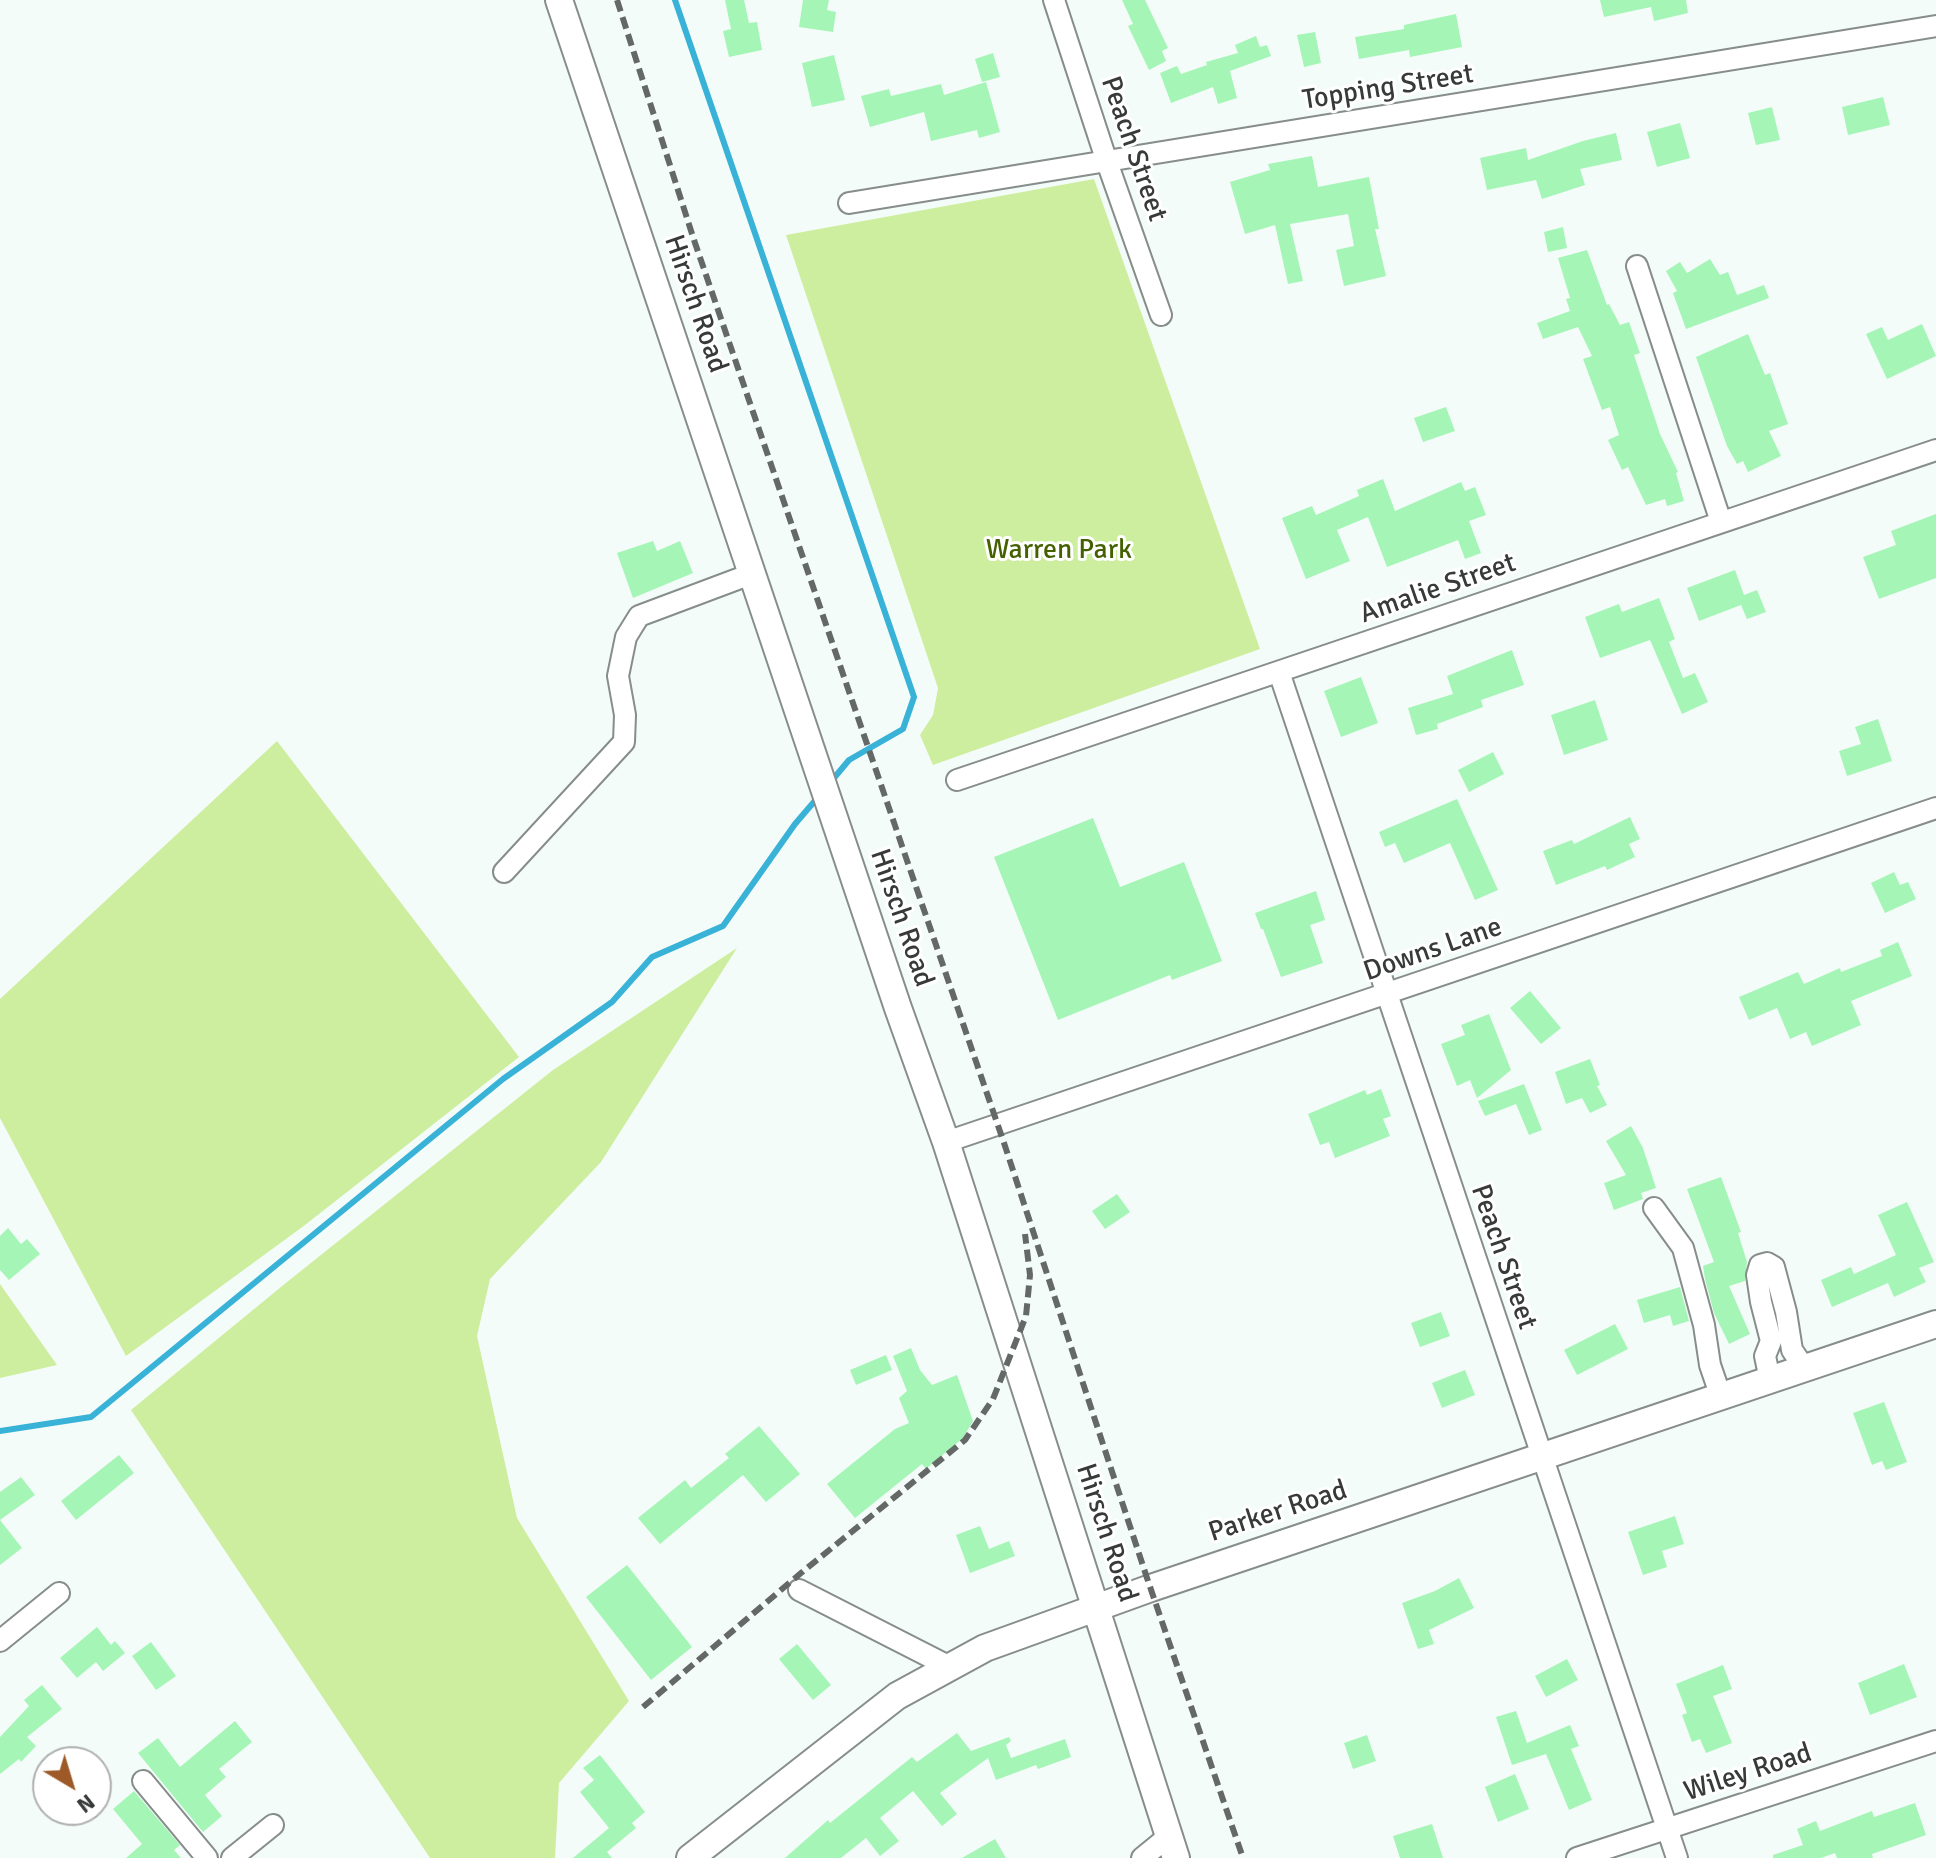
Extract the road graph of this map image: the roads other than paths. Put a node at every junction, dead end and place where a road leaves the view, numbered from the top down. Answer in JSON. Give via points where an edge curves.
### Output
{"nodes":[{"id":1,"x":559,"y":0,"type":"edge"},
{"id":2,"x":1054,"y":0,"type":"edge"},
{"id":3,"x":1936,"y":26,"type":"edge"},
{"id":4,"x":1107,"y":162,"type":"junction"},
{"id":5,"x":849,"y":203,"type":"dead end"},
{"id":6,"x":1637,"y":266,"type":"dead end"},
{"id":7,"x":1161,"y":315,"type":"dead end"},
{"id":8,"x":1936,"y":450,"type":"edge"},
{"id":9,"x":1721,"y":522,"type":"junction"},
{"id":10,"x":751,"y":574,"type":"junction"},
{"id":11,"x":1279,"y":672,"type":"junction"},
{"id":12,"x":957,"y":780,"type":"dead end"},
{"id":13,"x":1936,"y":808,"type":"edge"},
{"id":14,"x":504,"y":872,"type":"dead end"},
{"id":15,"x":1386,"y":995,"type":"junction"},
{"id":16,"x":946,"y":1142,"type":"junction"},
{"id":17,"x":1654,"y":1208,"type":"dead end"},
{"id":18,"x":1936,"y":1324,"type":"edge"},
{"id":19,"x":1805,"y":1369,"type":"junction"},
{"id":20,"x":1770,"y":1380,"type":"junction"},
{"id":21,"x":1721,"y":1397,"type":"junction"},
{"id":22,"x":1541,"y":1458,"type":"junction"},
{"id":23,"x":799,"y":1590,"type":"dead end"},
{"id":24,"x":59,"y":1593,"type":"dead end"},
{"id":25,"x":1096,"y":1608,"type":"junction"},
{"id":26,"x":0,"y":1641,"type":"edge"},
{"id":27,"x":950,"y":1667,"type":"junction"},
{"id":28,"x":1936,"y":1741,"type":"edge"},
{"id":29,"x":143,"y":1781,"type":"dead end"},
{"id":30,"x":273,"y":1825,"type":"dead end"},
{"id":31,"x":1667,"y":1829,"type":"junction"},
{"id":32,"x":1173,"y":1847,"type":"edge"},
{"id":33,"x":207,"y":1858,"type":"edge"},
{"id":34,"x":232,"y":1858,"type":"edge"},
{"id":35,"x":690,"y":1858,"type":"edge"},
{"id":36,"x":1142,"y":1858,"type":"edge"},
{"id":37,"x":1577,"y":1858,"type":"edge"},
{"id":38,"x":1677,"y":1858,"type":"edge"}],
"edges":[{"from":1,"to":10,"type":"main road","name":"Hirsch Road"},
{"from":2,"to":4,"type":"street","name":"Peach Street"},
{"from":3,"to":4,"type":"street","name":"Topping Street"},
{"from":4,"to":5,"type":"street","name":"Topping Street"},
{"from":4,"to":7,"type":"street","name":"Peach Street"},
{"from":6,"to":9,"type":"street"},
{"from":8,"to":9,"type":"street","name":"Amalie Street"},
{"from":9,"to":11,"type":"street","name":"Amalie Street"},
{"from":10,"to":14,"type":"street","via":[[639,616],[626,637],[618,676],[624,742]]},
{"from":10,"to":16,"type":"main road","name":"Hirsch Road"},
{"from":11,"to":12,"type":"street","name":"Amalie Street"},
{"from":11,"to":15,"type":"street","name":"Peach Street"},
{"from":13,"to":15,"type":"street","name":"Downs Lane"},
{"from":15,"to":16,"type":"street","name":"Downs Lane"},
{"from":15,"to":22,"type":"street","name":"Peach Street"},
{"from":16,"to":25,"type":"main road","name":"Hirsch Road"},
{"from":17,"to":21,"type":"street","via":[[1683,1248]]},
{"from":18,"to":19,"type":"main road","name":"Parker Road"},
{"from":19,"to":20,"type":"main road","name":"Parker Road"},
{"from":19,"to":20,"type":"street","via":[[1792,1350],[1774,1267],[1760,1265],[1757,1275],[1771,1341],[1765,1356]]},
{"from":20,"to":21,"type":"main road","name":"Parker Road"},
{"from":21,"to":22,"type":"main road","name":"Parker Road"},
{"from":22,"to":25,"type":"main road","name":"Parker Road"},
{"from":22,"to":31,"type":"street","name":"Peach Street"},
{"from":23,"to":27,"type":"street"},
{"from":24,"to":26,"type":"street"},
{"from":25,"to":27,"type":"main road","name":"Parker Road","via":[[985,1648]]},
{"from":25,"to":32,"type":"main road","name":"Hirsch Road"},
{"from":27,"to":35,"type":"main road","name":"Parker Road","via":[[897,1696]]},
{"from":28,"to":31,"type":"street","name":"Wiley Road"},
{"from":29,"to":33,"type":"street"},
{"from":30,"to":34,"type":"street"},
{"from":31,"to":37,"type":"street","name":"Wiley Road"},
{"from":31,"to":38,"type":"street","name":"Peach Street"},
{"from":32,"to":36,"type":"street"}]}
